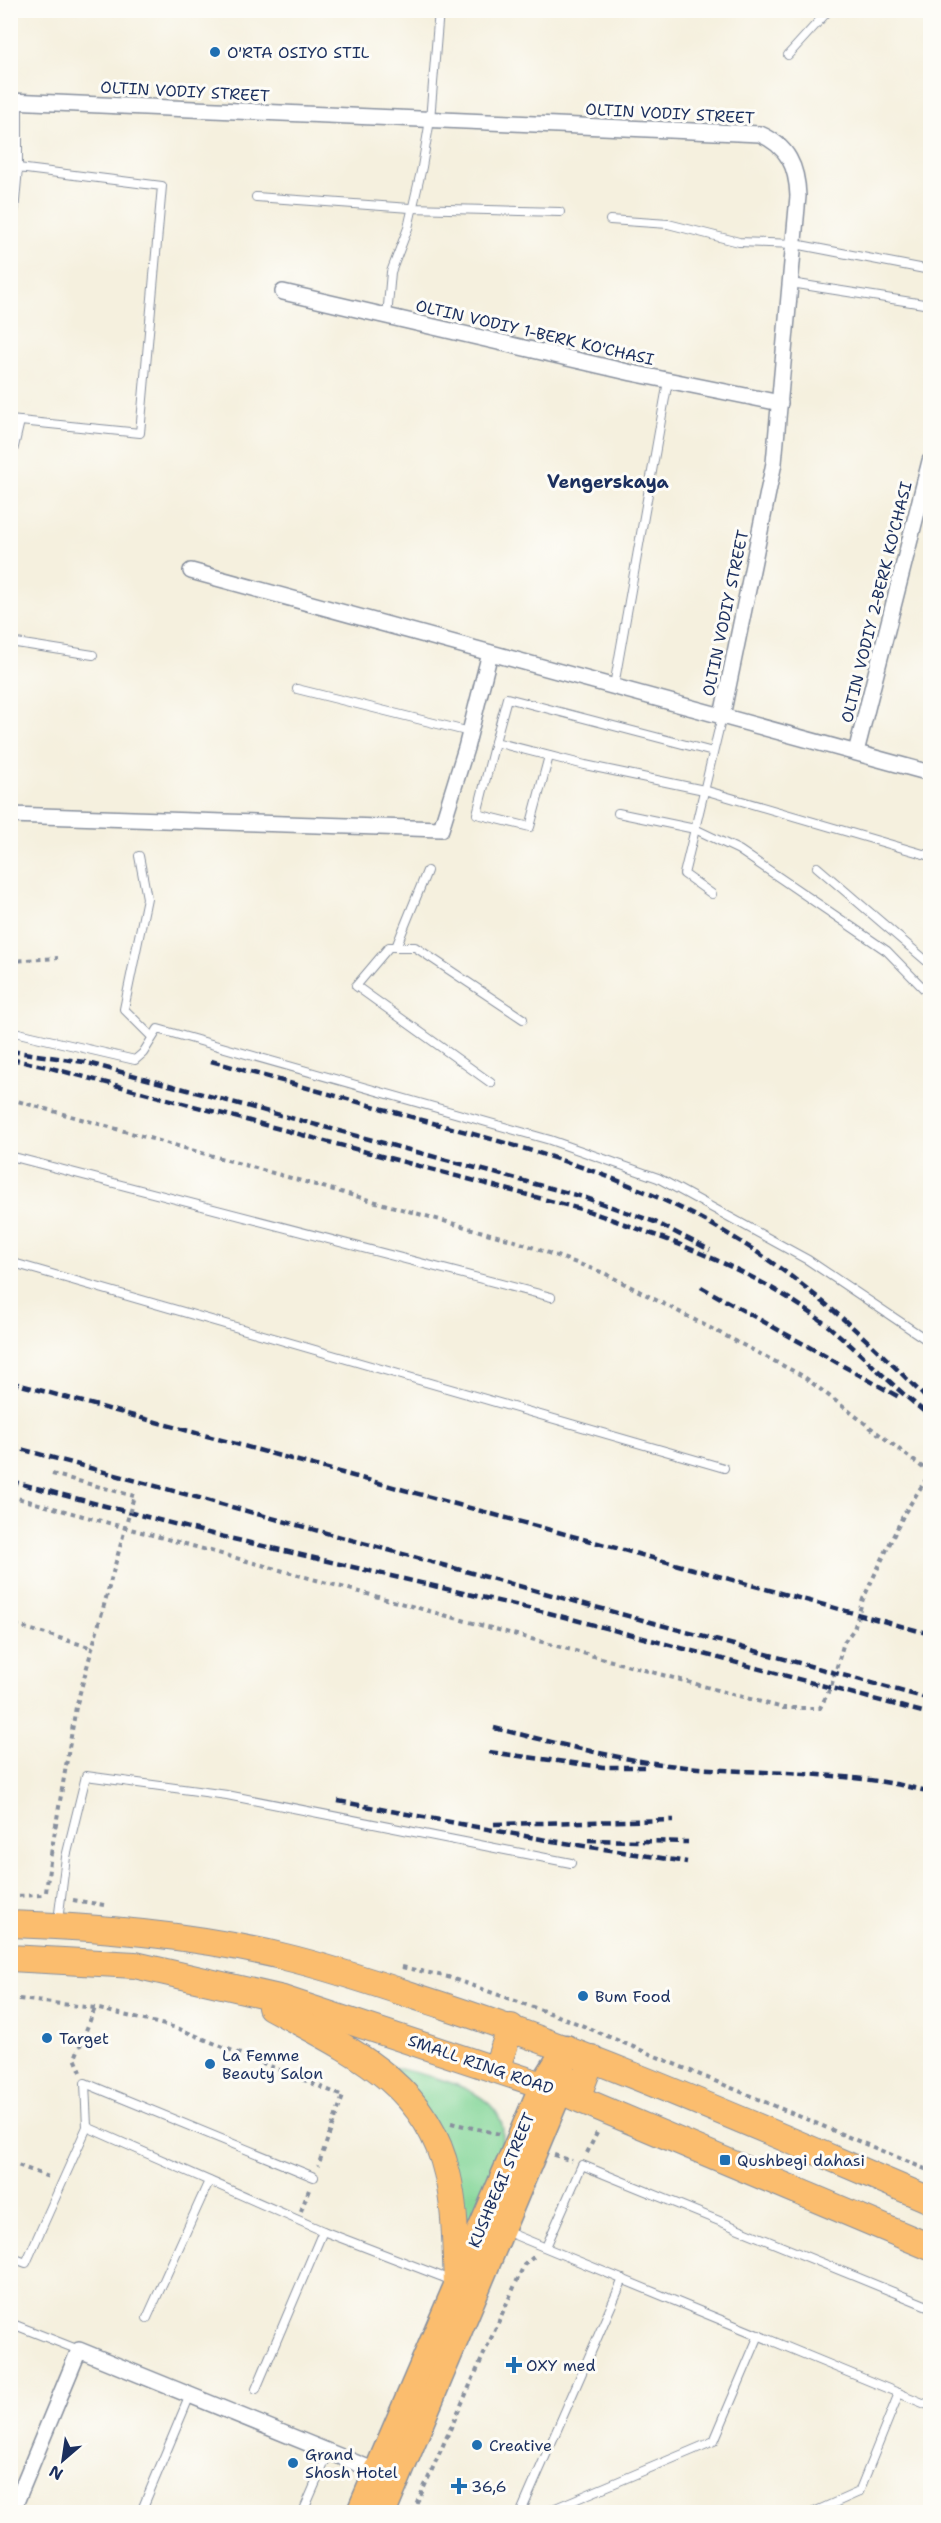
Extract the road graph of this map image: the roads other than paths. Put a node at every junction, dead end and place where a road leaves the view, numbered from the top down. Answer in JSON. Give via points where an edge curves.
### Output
{"nodes":[{"id":1,"x":439,"y":10,"type":"edge"},
{"id":2,"x":829,"y":10,"type":"edge"},
{"id":3,"x":788,"y":56,"type":"dead end"},
{"id":4,"x":14,"y":101,"type":"edge"},
{"id":5,"x":430,"y":120,"type":"junction"},
{"id":6,"x":18,"y":168,"type":"junction"},
{"id":7,"x":256,"y":197,"type":"dead end"},
{"id":8,"x":411,"y":208,"type":"junction"},
{"id":9,"x":560,"y":212,"type":"dead end"},
{"id":10,"x":610,"y":220,"type":"dead end"},
{"id":11,"x":795,"y":243,"type":"junction"},
{"id":12,"x":10,"y":257,"type":"edge"},
{"id":13,"x":930,"y":270,"type":"edge"},
{"id":14,"x":791,"y":284,"type":"junction"},
{"id":15,"x":283,"y":292,"type":"dead end"},
{"id":16,"x":930,"y":305,"type":"edge"},
{"id":17,"x":387,"y":317,"type":"junction"},
{"id":18,"x":668,"y":381,"type":"junction"},
{"id":19,"x":780,"y":403,"type":"junction"},
{"id":20,"x":10,"y":420,"type":"edge"},
{"id":21,"x":20,"y":421,"type":"junction"},
{"id":22,"x":930,"y":461,"type":"edge"},
{"id":23,"x":10,"y":464,"type":"edge"},
{"id":24,"x":191,"y":571,"type":"dead end"},
{"id":25,"x":10,"y":642,"type":"edge"},
{"id":26,"x":490,"y":652,"type":"junction"},
{"id":27,"x":93,"y":655,"type":"dead end"},
{"id":28,"x":614,"y":686,"type":"junction"},
{"id":29,"x":297,"y":688,"type":"dead end"},
{"id":30,"x":722,"y":716,"type":"junction"},
{"id":31,"x":470,"y":732,"type":"junction"},
{"id":32,"x":495,"y":742,"type":"junction"},
{"id":33,"x":713,"y":752,"type":"junction"},
{"id":34,"x":856,"y":752,"type":"junction"},
{"id":35,"x":549,"y":756,"type":"junction"},
{"id":36,"x":930,"y":773,"type":"edge"},
{"id":37,"x":704,"y":790,"type":"junction"},
{"id":38,"x":618,"y":813,"type":"dead end"},
{"id":39,"x":10,"y":815,"type":"edge"},
{"id":40,"x":695,"y":829,"type":"junction"},
{"id":41,"x":139,"y":856,"type":"dead end"},
{"id":42,"x":930,"y":856,"type":"edge"},
{"id":43,"x":817,"y":867,"type":"dead end"},
{"id":44,"x":427,"y":871,"type":"dead end"},
{"id":45,"x":712,"y":894,"type":"dead end"},
{"id":46,"x":396,"y":947,"type":"junction"},
{"id":47,"x":930,"y":963,"type":"edge"},
{"id":48,"x":930,"y":995,"type":"edge"},
{"id":49,"x":523,"y":1019,"type":"dead end"},
{"id":50,"x":10,"y":1031,"type":"edge"},
{"id":51,"x":152,"y":1036,"type":"junction"},
{"id":52,"x":491,"y":1083,"type":"dead end"},
{"id":53,"x":10,"y":1156,"type":"edge"},
{"id":54,"x":10,"y":1262,"type":"edge"},
{"id":55,"x":551,"y":1297,"type":"dead end"},
{"id":56,"x":930,"y":1342,"type":"edge"},
{"id":57,"x":724,"y":1468,"type":"dead end"},
{"id":58,"x":571,"y":1863,"type":"dead end"},
{"id":59,"x":10,"y":1924,"type":"edge"},
{"id":60,"x":58,"y":1926,"type":"junction"},
{"id":61,"x":10,"y":1958,"type":"edge"},
{"id":62,"x":231,"y":1985,"type":"junction"},
{"id":63,"x":510,"y":2027,"type":"junction"},
{"id":64,"x":566,"y":2048,"type":"junction"},
{"id":65,"x":592,"y":2058,"type":"junction"},
{"id":66,"x":496,"y":2069,"type":"junction"},
{"id":67,"x":560,"y":2092,"type":"junction"},
{"id":68,"x":87,"y":2127,"type":"junction"},
{"id":69,"x":314,"y":2177,"type":"road end"},
{"id":70,"x":209,"y":2181,"type":"junction"},
{"id":71,"x":930,"y":2200,"type":"edge"},
{"id":72,"x":502,"y":2230,"type":"junction"},
{"id":73,"x":324,"y":2231,"type":"junction"},
{"id":74,"x":546,"y":2247,"type":"junction"},
{"id":75,"x":930,"y":2247,"type":"edge"},
{"id":76,"x":10,"y":2257,"type":"edge"},
{"id":77,"x":623,"y":2279,"type":"junction"},
{"id":78,"x":457,"y":2283,"type":"junction"},
{"id":79,"x":930,"y":2307,"type":"edge"},
{"id":80,"x":147,"y":2318,"type":"dead end"},
{"id":81,"x":10,"y":2323,"type":"edge"},
{"id":82,"x":759,"y":2335,"type":"junction"},
{"id":83,"x":79,"y":2350,"type":"junction"},
{"id":84,"x":256,"y":2389,"type":"dead end"},
{"id":85,"x":899,"y":2393,"type":"junction"},
{"id":86,"x":190,"y":2395,"type":"junction"},
{"id":87,"x":930,"y":2406,"type":"edge"},
{"id":88,"x":329,"y":2452,"type":"junction"},
{"id":89,"x":387,"y":2476,"type":"junction"},
{"id":90,"x":12,"y":2512,"type":"edge"},
{"id":91,"x":141,"y":2512,"type":"edge"},
{"id":92,"x":303,"y":2512,"type":"edge"},
{"id":93,"x":359,"y":2512,"type":"edge"},
{"id":94,"x":384,"y":2512,"type":"edge"},
{"id":95,"x":521,"y":2512,"type":"edge"},
{"id":96,"x":546,"y":2512,"type":"edge"},
{"id":97,"x":814,"y":2512,"type":"edge"}],
"edges":[{"from":1,"to":5,"type":"lane"},
{"from":2,"to":3,"type":"lane"},
{"from":4,"to":5,"type":"street","name":"OLTIN VODIY STREET"},
{"from":4,"to":6,"type":"lane"},
{"from":5,"to":8,"type":"lane"},
{"from":5,"to":11,"type":"street","name":"OLTIN VODIY STREET","via":[[760,134],[780,147],[795,168]]},
{"from":6,"to":12,"type":"lane"},
{"from":6,"to":21,"type":"lane","via":[[162,186],[140,433]]},
{"from":7,"to":8,"type":"lane"},
{"from":8,"to":9,"type":"lane"},
{"from":8,"to":17,"type":"lane","via":[[408,228],[391,272]]},
{"from":10,"to":11,"type":"lane","via":[[668,224],[738,242]]},
{"from":11,"to":13,"type":"lane"},
{"from":11,"to":14,"type":"street","name":"OLTIN VODIY STREET"},
{"from":14,"to":16,"type":"lane"},
{"from":14,"to":19,"type":"street","name":"OLTIN VODIY STREET"},
{"from":15,"to":17,"type":"street","name":"OLTIN VODIY 1-BERK KO'CHASI"},
{"from":17,"to":18,"type":"street","name":"OLTIN VODIY 1-BERK KO'CHASI"},
{"from":18,"to":19,"type":"street","name":"OLTIN VODIY 1-BERK KO'CHASI"},
{"from":18,"to":28,"type":"lane"},
{"from":19,"to":30,"type":"street","name":"OLTIN VODIY STREET","via":[[774,463]]},
{"from":20,"to":21,"type":"lane"},
{"from":21,"to":23,"type":"lane"},
{"from":22,"to":34,"type":"street","name":"OLTIN VODIY 2-BERK KO'CHASI"},
{"from":24,"to":26,"type":"street","name":"OLTIN VODIY STREET"},
{"from":25,"to":27,"type":"lane"},
{"from":26,"to":28,"type":"street","name":"OLTIN VODIY STREET"},
{"from":26,"to":31,"type":"street"},
{"from":28,"to":30,"type":"street","name":"OLTIN VODIY STREET"},
{"from":29,"to":31,"type":"lane"},
{"from":30,"to":33,"type":"lane"},
{"from":30,"to":34,"type":"street","name":"OLTIN VODIY STREET"},
{"from":31,"to":39,"type":"street","via":[[441,829]]},
{"from":32,"to":33,"type":"lane","via":[[507,698]]},
{"from":32,"to":35,"type":"lane"},
{"from":32,"to":35,"type":"lane","via":[[477,814],[519,825],[530,827]]},
{"from":33,"to":37,"type":"lane"},
{"from":34,"to":36,"type":"street","name":"OLTIN VODIY STREET"},
{"from":35,"to":37,"type":"lane"},
{"from":37,"to":40,"type":"lane"},
{"from":37,"to":42,"type":"lane"},
{"from":38,"to":40,"type":"lane"},
{"from":40,"to":45,"type":"lane","via":[[684,874]]},
{"from":40,"to":48,"type":"lane","via":[[739,850],[887,951]]},
{"from":41,"to":51,"type":"lane","via":[[147,898],[124,1009]]},
{"from":43,"to":47,"type":"lane"},
{"from":44,"to":46,"type":"lane"},
{"from":46,"to":49,"type":"lane","via":[[416,947]]},
{"from":46,"to":52,"type":"lane","via":[[389,947],[356,986]]},
{"from":50,"to":51,"type":"lane","via":[[135,1060]]},
{"from":51,"to":56,"type":"lane","via":[[158,1029],[550,1140],[658,1178],[808,1260]]},
{"from":53,"to":55,"type":"lane"},
{"from":54,"to":57,"type":"lane"},
{"from":58,"to":60,"type":"lane","via":[[227,1795],[86,1776],[66,1857]]},
{"from":59,"to":60,"type":"highway"},
{"from":60,"to":63,"type":"highway","via":[[183,1938],[286,1957]]},
{"from":61,"to":62,"type":"highway","name":"SMALL RING ROAD","via":[[135,1965]]},
{"from":62,"to":66,"type":"highway","name":"SMALL RING ROAD"},
{"from":62,"to":78,"type":"highway","via":[[366,2061],[393,2080],[417,2106],[435,2138],[448,2174]]},
{"from":63,"to":64,"type":"highway"},
{"from":63,"to":66,"type":"highway"},
{"from":64,"to":65,"type":"highway"},
{"from":64,"to":67,"type":"main road","name":"KUSHBEGI STREET"},
{"from":65,"to":67,"type":"highway"},
{"from":65,"to":71,"type":"highway"},
{"from":66,"to":67,"type":"highway","name":"SMALL RING ROAD"},
{"from":67,"to":72,"type":"main road","name":"KUSHBEGI STREET"},
{"from":67,"to":75,"type":"highway","name":"SMALL RING ROAD"},
{"from":67,"to":78,"type":"main road","name":"KUSHBEGI STREET"},
{"from":68,"to":69,"type":"lane","via":[[86,2083]]},
{"from":68,"to":70,"type":"lane"},
{"from":68,"to":76,"type":"lane","via":[[26,2263]]},
{"from":70,"to":73,"type":"lane"},
{"from":70,"to":80,"type":"lane"},
{"from":72,"to":74,"type":"lane"},
{"from":72,"to":89,"type":"main road","name":"KUSHBEGI STREET"},
{"from":73,"to":78,"type":"lane"},
{"from":73,"to":84,"type":"lane"},
{"from":74,"to":77,"type":"lane"},
{"from":74,"to":79,"type":"lane","via":[[582,2165]]},
{"from":77,"to":82,"type":"lane"},
{"from":77,"to":95,"type":"lane"},
{"from":78,"to":89,"type":"main road","name":"KUSHBEGI STREET"},
{"from":81,"to":83,"type":"lane"},
{"from":82,"to":85,"type":"lane"},
{"from":82,"to":96,"type":"lane","via":[[714,2441]]},
{"from":83,"to":86,"type":"street"},
{"from":83,"to":90,"type":"street"},
{"from":85,"to":87,"type":"lane"},
{"from":85,"to":97,"type":"lane","via":[[859,2492]]},
{"from":86,"to":88,"type":"street"},
{"from":86,"to":91,"type":"lane"},
{"from":88,"to":89,"type":"street"},
{"from":88,"to":92,"type":"lane"},
{"from":89,"to":93,"type":"main road","name":"KUSHBEGI STREET"},
{"from":89,"to":94,"type":"main road","name":"KUSHBEGI STREET"}]}
